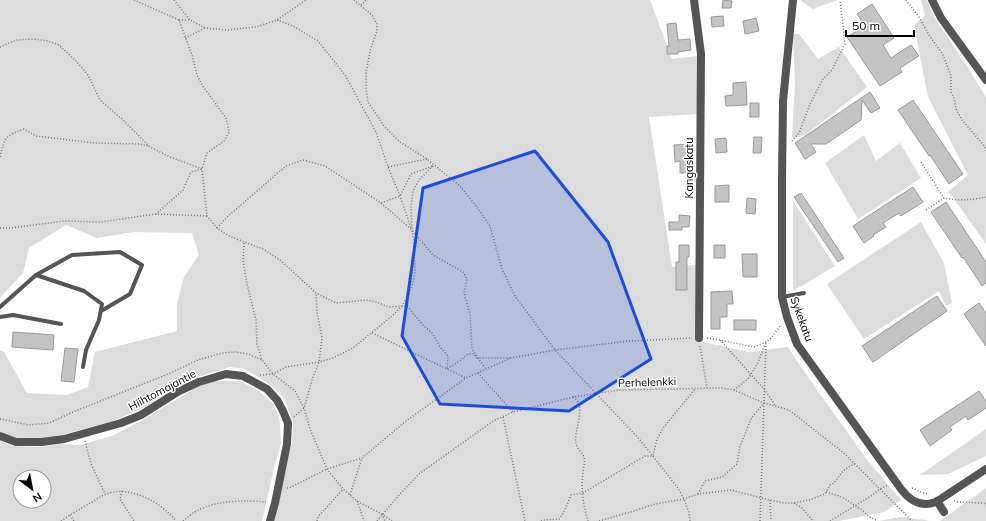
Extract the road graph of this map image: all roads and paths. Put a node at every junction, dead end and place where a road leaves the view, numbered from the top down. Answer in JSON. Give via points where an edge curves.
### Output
{"nodes":[{"id":1,"x":134,"y":0,"type":"edge"},
{"id":2,"x":174,"y":0,"type":"edge"},
{"id":3,"x":306,"y":0,"type":"edge"},
{"id":4,"x":354,"y":0,"type":"edge"},
{"id":5,"x":366,"y":0,"type":"edge"},
{"id":6,"x":694,"y":0,"type":"edge"},
{"id":7,"x":792,"y":0,"type":"edge"},
{"id":8,"x":840,"y":0,"type":"edge"},
{"id":9,"x":906,"y":0,"type":"edge"},
{"id":10,"x":932,"y":0,"type":"edge"},
{"id":11,"x":361,"y":5,"type":"junction"},
{"id":12,"x":179,"y":20,"type":"junction"},
{"id":13,"x":190,"y":20,"type":"junction"},
{"id":14,"x":277,"y":20,"type":"junction"},
{"id":15,"x":205,"y":28,"type":"junction"},
{"id":16,"x":185,"y":38,"type":"junction"},
{"id":17,"x":0,"y":47,"type":"edge"},
{"id":18,"x":986,"y":80,"type":"edge"},
{"id":19,"x":789,"y":145,"type":"dead end"},
{"id":20,"x":150,"y":147,"type":"junction"},
{"id":21,"x":986,"y":151,"type":"edge"},
{"id":22,"x":0,"y":158,"type":"edge"},
{"id":23,"x":427,"y":159,"type":"junction"},
{"id":24,"x":921,"y":162,"type":"dead end"},
{"id":25,"x":434,"y":165,"type":"junction"},
{"id":26,"x":388,"y":167,"type":"junction"},
{"id":27,"x":202,"y":169,"type":"junction"},
{"id":28,"x":400,"y":196,"type":"junction"},
{"id":29,"x":986,"y":197,"type":"edge"},
{"id":30,"x":944,"y":198,"type":"junction"},
{"id":31,"x":382,"y":203,"type":"junction"},
{"id":32,"x":926,"y":210,"type":"dead end"},
{"id":33,"x":156,"y":214,"type":"junction"},
{"id":34,"x":207,"y":216,"type":"junction"},
{"id":35,"x":0,"y":228,"type":"edge"},
{"id":36,"x":217,"y":228,"type":"junction"},
{"id":37,"x":412,"y":230,"type":"junction"},
{"id":38,"x":244,"y":242,"type":"junction"},
{"id":39,"x":36,"y":275,"type":"junction"},
{"id":40,"x":316,"y":293,"type":"junction"},
{"id":41,"x":804,"y":293,"type":"dead end"},
{"id":42,"x":782,"y":296,"type":"junction"},
{"id":43,"x":0,"y":307,"type":"edge"},
{"id":44,"x":401,"y":307,"type":"junction"},
{"id":45,"x":101,"y":311,"type":"junction"},
{"id":46,"x":0,"y":317,"type":"edge"},
{"id":47,"x":787,"y":317,"type":"junction"},
{"id":48,"x":61,"y":324,"type":"dead end"},
{"id":49,"x":372,"y":333,"type":"junction"},
{"id":50,"x":699,"y":338,"type":"junction"},
{"id":51,"x":720,"y":340,"type":"junction"},
{"id":52,"x":766,"y":342,"type":"junction"},
{"id":53,"x":555,"y":350,"type":"junction"},
{"id":54,"x":478,"y":358,"type":"junction"},
{"id":55,"x":511,"y":358,"type":"junction"},
{"id":56,"x":262,"y":360,"type":"junction"},
{"id":57,"x":319,"y":362,"type":"junction"},
{"id":58,"x":82,"y":367,"type":"dead end"},
{"id":59,"x":486,"y":368,"type":"junction"},
{"id":60,"x":447,"y":369,"type":"junction"},
{"id":61,"x":478,"y":373,"type":"junction"},
{"id":62,"x":273,"y":374,"type":"junction"},
{"id":63,"x":751,"y":374,"type":"junction"},
{"id":64,"x":258,"y":375,"type":"dead end"},
{"id":65,"x":466,"y":378,"type":"junction"},
{"id":66,"x":696,"y":388,"type":"junction"},
{"id":67,"x":707,"y":388,"type":"junction"},
{"id":68,"x":734,"y":390,"type":"junction"},
{"id":69,"x":765,"y":390,"type":"junction"},
{"id":70,"x":596,"y":393,"type":"junction"},
{"id":71,"x":573,"y":397,"type":"junction"},
{"id":72,"x":764,"y":403,"type":"junction"},
{"id":73,"x":775,"y":405,"type":"junction"},
{"id":74,"x":304,"y":408,"type":"junction"},
{"id":75,"x":513,"y":412,"type":"junction"},
{"id":76,"x":503,"y":416,"type":"junction"},
{"id":77,"x":0,"y":419,"type":"edge"},
{"id":78,"x":288,"y":423,"type":"junction"},
{"id":79,"x":84,"y":434,"type":"junction"},
{"id":80,"x":0,"y":436,"type":"edge"},
{"id":81,"x":653,"y":456,"type":"junction"},
{"id":82,"x":362,"y":458,"type":"junction"},
{"id":83,"x":855,"y":464,"type":"junction"},
{"id":84,"x":327,"y":469,"type":"junction"},
{"id":85,"x":986,"y":469,"type":"edge"},
{"id":86,"x":910,"y":486,"type":"dead end"},
{"id":87,"x":343,"y":489,"type":"junction"},
{"id":88,"x":880,"y":489,"type":"junction"},
{"id":89,"x":277,"y":490,"type":"junction"},
{"id":90,"x":122,"y":491,"type":"junction"},
{"id":91,"x":826,"y":492,"type":"junction"},
{"id":92,"x":583,"y":493,"type":"junction"},
{"id":93,"x":106,"y":494,"type":"junction"},
{"id":94,"x":698,"y":494,"type":"junction"},
{"id":95,"x":350,"y":496,"type":"junction"},
{"id":96,"x":761,"y":497,"type":"junction"},
{"id":97,"x":936,"y":497,"type":"junction"},
{"id":98,"x":945,"y":497,"type":"junction"},
{"id":99,"x":684,"y":499,"type":"junction"},
{"id":100,"x":770,"y":500,"type":"junction"},
{"id":101,"x":357,"y":501,"type":"junction"},
{"id":102,"x":275,"y":503,"type":"junction"},
{"id":103,"x":794,"y":503,"type":"junction"},
{"id":104,"x":986,"y":504,"type":"edge"},
{"id":105,"x":854,"y":506,"type":"junction"},
{"id":106,"x":944,"y":512,"type":"dead end"},
{"id":107,"x":382,"y":514,"type":"junction"},
{"id":108,"x":70,"y":515,"type":"junction"},
{"id":109,"x":61,"y":521,"type":"edge"},
{"id":110,"x":74,"y":521,"type":"edge"},
{"id":111,"x":134,"y":521,"type":"edge"},
{"id":112,"x":176,"y":521,"type":"edge"},
{"id":113,"x":183,"y":521,"type":"edge"},
{"id":114,"x":270,"y":521,"type":"edge"},
{"id":115,"x":317,"y":521,"type":"edge"},
{"id":116,"x":364,"y":521,"type":"edge"},
{"id":117,"x":377,"y":521,"type":"edge"},
{"id":118,"x":384,"y":521,"type":"edge"},
{"id":119,"x":392,"y":521,"type":"edge"},
{"id":120,"x":525,"y":521,"type":"edge"},
{"id":121,"x":541,"y":521,"type":"edge"},
{"id":122,"x":588,"y":521,"type":"edge"},
{"id":123,"x":599,"y":521,"type":"edge"},
{"id":124,"x":690,"y":521,"type":"edge"},
{"id":125,"x":760,"y":521,"type":"edge"},
{"id":126,"x":771,"y":521,"type":"edge"},
{"id":127,"x":813,"y":521,"type":"edge"},
{"id":128,"x":830,"y":521,"type":"edge"},
{"id":129,"x":878,"y":521,"type":"edge"},
{"id":130,"x":912,"y":521,"type":"edge"}],
"edges":[{"from":1,"to":12,"type":"path"},
{"from":2,"to":13,"type":"path"},
{"from":3,"to":14,"type":"path"},
{"from":4,"to":11,"type":"path"},
{"from":5,"to":11,"type":"path"},
{"from":6,"to":50,"type":"street","name":"Kangaskatu","via":[[701,54]]},
{"from":7,"to":42,"type":"street","name":"Sykekatu","via":[[783,101]]},
{"from":8,"to":19,"type":"path","via":[[844,44],[832,70],[823,79],[810,104],[799,133]]},
{"from":9,"to":21,"type":"path","via":[[943,55],[951,76],[951,92],[956,109]]},
{"from":10,"to":18,"type":"street","via":[[941,18]]},
{"from":11,"to":23,"type":"path","via":[[377,24],[366,73],[368,102],[384,126],[400,142]]},
{"from":12,"to":13,"type":"path"},
{"from":12,"to":16,"type":"path"},
{"from":13,"to":15,"type":"path"},
{"from":14,"to":15,"type":"path","via":[[256,27],[227,30]]},
{"from":14,"to":26,"type":"path","via":[[318,41],[345,75],[376,132]]},
{"from":15,"to":16,"type":"path"},
{"from":16,"to":27,"type":"path","via":[[197,75],[226,118],[229,132],[224,142],[207,154]]},
{"from":17,"to":20,"type":"path","via":[[16,40],[33,38],[59,45],[88,75],[100,100]]},
{"from":20,"to":22,"type":"path","via":[[36,136],[24,129],[10,134],[4,142]]},
{"from":20,"to":27,"type":"path"},
{"from":23,"to":25,"type":"path"},
{"from":23,"to":26,"type":"path"},
{"from":24,"to":30,"type":"path"},
{"from":25,"to":28,"type":"path","via":[[411,174]]},
{"from":25,"to":37,"type":"path","via":[[419,180],[414,191],[410,207]]},
{"from":25,"to":53,"type":"path","via":[[460,186],[490,226],[502,269],[515,296]]},
{"from":26,"to":28,"type":"path"},
{"from":27,"to":33,"type":"path","via":[[191,172],[183,190]]},
{"from":27,"to":34,"type":"path"},
{"from":28,"to":31,"type":"path"},
{"from":28,"to":37,"type":"path"},
{"from":29,"to":30,"type":"path","via":[[975,200]]},
{"from":30,"to":32,"type":"path"},
{"from":31,"to":36,"type":"path","via":[[325,166],[304,160],[286,166]]},
{"from":31,"to":37,"type":"path"},
{"from":33,"to":34,"type":"path"},
{"from":33,"to":35,"type":"path","via":[[101,222],[64,221]]},
{"from":34,"to":36,"type":"path"},
{"from":36,"to":38,"type":"path"},
{"from":37,"to":44,"type":"path","via":[[415,270],[413,283]]},
{"from":37,"to":54,"type":"path","via":[[433,255],[464,272],[467,279],[464,293],[470,314],[472,349]]},
{"from":38,"to":40,"type":"path","via":[[263,249],[280,260]]},
{"from":38,"to":56,"type":"path","via":[[243,260]]},
{"from":39,"to":43,"type":"lane"},
{"from":39,"to":45,"type":"lane","via":[[84,291],[102,304]]},
{"from":39,"to":45,"type":"lane","via":[[72,255],[120,252],[142,265],[130,294]]},
{"from":40,"to":44,"type":"path","via":[[336,303],[366,300],[388,307]]},
{"from":40,"to":57,"type":"path","via":[[322,338]]},
{"from":41,"to":42,"type":"lane"},
{"from":42,"to":47,"type":"street","name":"Sykekatu"},
{"from":44,"to":49,"type":"path"},
{"from":44,"to":60,"type":"path","via":[[407,306],[432,334],[448,356]]},
{"from":45,"to":58,"type":"lane"},
{"from":46,"to":48,"type":"lane","via":[[13,315]]},
{"from":47,"to":52,"type":"path"},
{"from":47,"to":97,"type":"street","name":"Sykekatu","via":[[798,344],[901,490],[918,503],[926,504]]},
{"from":49,"to":57,"type":"path","via":[[353,348]]},
{"from":49,"to":60,"type":"path"},
{"from":50,"to":51,"type":"path"},
{"from":50,"to":53,"type":"path"},
{"from":50,"to":67,"type":"path"},
{"from":51,"to":52,"type":"path","via":[[754,347]]},
{"from":51,"to":63,"type":"path"},
{"from":52,"to":63,"type":"path"},
{"from":52,"to":69,"type":"path"},
{"from":53,"to":55,"type":"path"},
{"from":53,"to":70,"type":"path"},
{"from":54,"to":55,"type":"path"},
{"from":54,"to":59,"type":"path"},
{"from":54,"to":60,"type":"path","via":[[474,354],[468,354]]},
{"from":55,"to":59,"type":"path"},
{"from":56,"to":62,"type":"path"},
{"from":56,"to":77,"type":"path","via":[[248,354],[222,353],[198,360],[49,423],[29,425]]},
{"from":57,"to":62,"type":"path","via":[[286,367]]},
{"from":57,"to":74,"type":"path"},
{"from":59,"to":61,"type":"path"},
{"from":60,"to":65,"type":"path"},
{"from":61,"to":65,"type":"path"},
{"from":61,"to":75,"type":"path"},
{"from":62,"to":64,"type":"path"},
{"from":62,"to":74,"type":"path","via":[[294,391]]},
{"from":63,"to":68,"type":"path"},
{"from":63,"to":69,"type":"path"},
{"from":65,"to":82,"type":"path","via":[[406,421]]},
{"from":66,"to":67,"type":"path","name":"Perhelenkki"},
{"from":66,"to":70,"type":"path","name":"Perhelenkki"},
{"from":66,"to":81,"type":"path","via":[[657,439]]},
{"from":67,"to":68,"type":"path","name":"Perhelenkki"},
{"from":68,"to":72,"type":"path","name":"Perhelenkki"},
{"from":69,"to":72,"type":"path"},
{"from":69,"to":73,"type":"path"},
{"from":70,"to":71,"type":"path","name":"Perhelenkki"},
{"from":70,"to":81,"type":"path"},
{"from":71,"to":75,"type":"path","name":"Perhelenkki"},
{"from":71,"to":92,"type":"path","via":[[579,402],[576,444],[584,457]]},
{"from":72,"to":73,"type":"path","name":"Perhelenkki"},
{"from":72,"to":94,"type":"path","via":[[752,417],[740,446],[737,464],[722,477],[705,481]]},
{"from":72,"to":96,"type":"path"},
{"from":73,"to":83,"type":"path","name":"Perhelenkki","via":[[789,410]]},
{"from":74,"to":78,"type":"path"},
{"from":74,"to":84,"type":"path"},
{"from":75,"to":76,"type":"path","name":"Perhelenkki"},
{"from":76,"to":107,"type":"path","name":"Perhelenkki","via":[[419,474]]},
{"from":76,"to":120,"type":"path"},
{"from":78,"to":79,"type":"street","name":"Hiihtomajantie","via":[[277,400],[267,389],[243,376],[226,374],[179,391],[134,418]]},
{"from":78,"to":89,"type":"street","name":"Hiihtomajantie","via":[[287,444]]},
{"from":79,"to":80,"type":"street","name":"Hiihtomajantie","via":[[42,442],[16,442]]},
{"from":79,"to":93,"type":"path","via":[[91,464]]},
{"from":81,"to":92,"type":"path","via":[[645,456]]},
{"from":81,"to":99,"type":"path"},
{"from":82,"to":84,"type":"path"},
{"from":82,"to":95,"type":"path"},
{"from":83,"to":88,"type":"path","name":"Perhelenkki"},
{"from":83,"to":91,"type":"path","via":[[843,471]]},
{"from":84,"to":87,"type":"path"},
{"from":84,"to":89,"type":"path","via":[[290,488]]},
{"from":85,"to":98,"type":"street","name":"Sykekatu"},
{"from":86,"to":97,"type":"path","via":[[916,491]]},
{"from":87,"to":95,"type":"path"},
{"from":87,"to":115,"type":"path","via":[[318,516]]},
{"from":88,"to":105,"type":"path"},
{"from":88,"to":130,"type":"path","name":"Perhelenkki"},
{"from":89,"to":102,"type":"street","name":"Hiihtomajantie"},
{"from":90,"to":93,"type":"path"},
{"from":90,"to":111,"type":"path","via":[[120,499]]},
{"from":90,"to":112,"type":"path","via":[[141,496],[159,505]]},
{"from":91,"to":103,"type":"path"},
{"from":91,"to":105,"type":"path","via":[[842,497]]},
{"from":92,"to":121,"type":"path","via":[[571,495],[564,514],[559,519]]},
{"from":92,"to":122,"type":"path"},
{"from":93,"to":108,"type":"path"},
{"from":94,"to":96,"type":"path","via":[[731,490]]},
{"from":94,"to":99,"type":"path"},
{"from":95,"to":101,"type":"path"},
{"from":96,"to":100,"type":"path"},
{"from":96,"to":125,"type":"path"},
{"from":97,"to":98,"type":"street","name":"Sykekatu"},
{"from":97,"to":106,"type":"street"},
{"from":98,"to":104,"type":"path","via":[[958,502]]},
{"from":99,"to":123,"type":"path","via":[[655,504]]},
{"from":99,"to":124,"type":"path"},
{"from":100,"to":103,"type":"path"},
{"from":100,"to":126,"type":"path"},
{"from":101,"to":107,"type":"path"},
{"from":101,"to":116,"type":"path"},
{"from":102,"to":113,"type":"path","via":[[250,500],[218,503],[196,511]]},
{"from":102,"to":114,"type":"street","name":"Hiihtomajantie"},
{"from":103,"to":127,"type":"path"},
{"from":105,"to":128,"type":"path"},
{"from":105,"to":129,"type":"path"},
{"from":107,"to":117,"type":"path","name":"Perhelenkki"},
{"from":107,"to":118,"type":"path"},
{"from":107,"to":119,"type":"path"},
{"from":108,"to":109,"type":"path"},
{"from":108,"to":110,"type":"path"}]}
